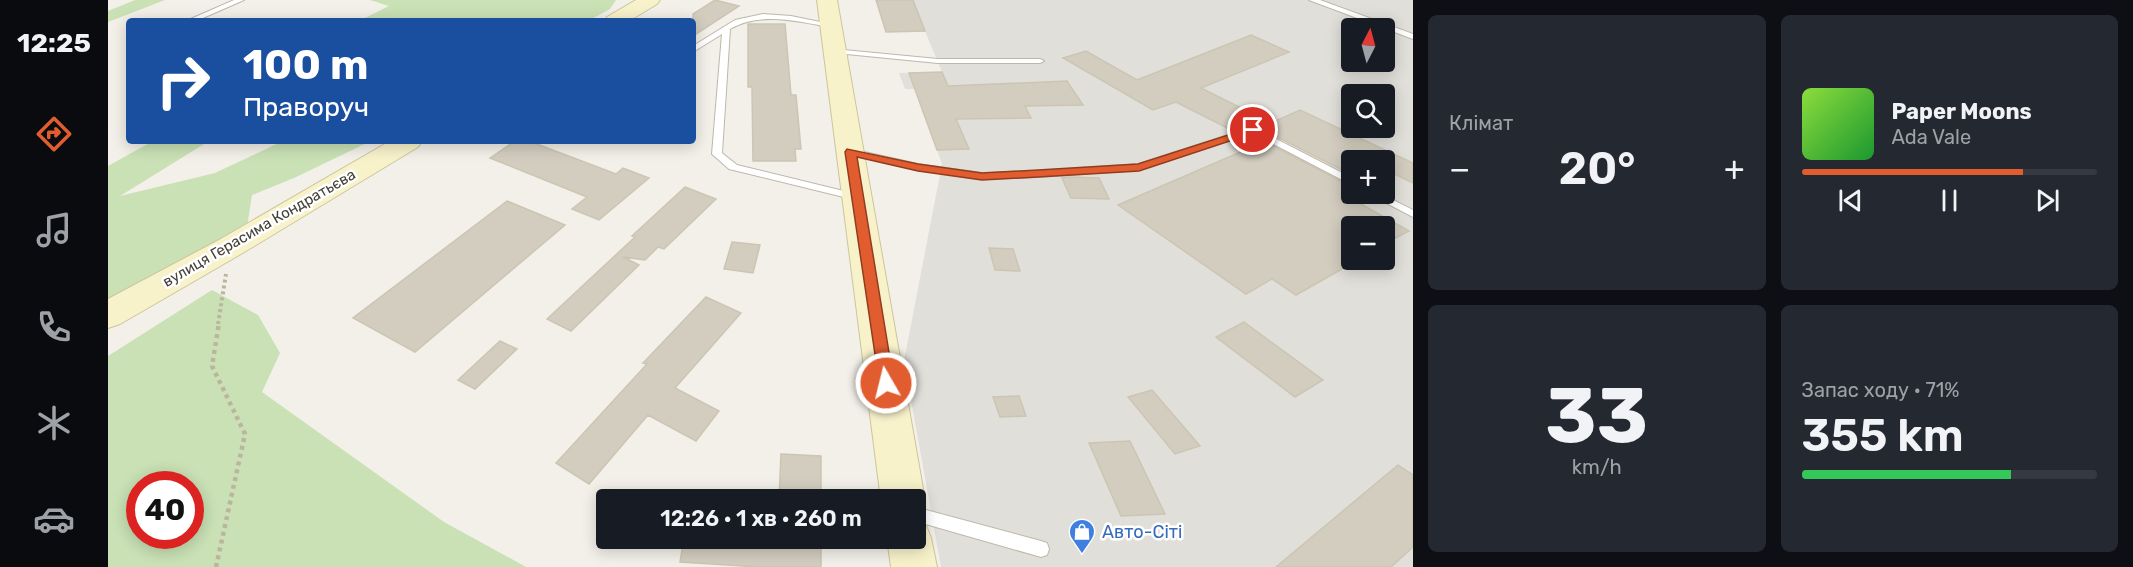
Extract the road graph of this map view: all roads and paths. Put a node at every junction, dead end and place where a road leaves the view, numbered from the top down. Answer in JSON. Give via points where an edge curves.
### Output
{"nodes":[{"id":1,"x":240,"y":0,"type":"edge"},
{"id":2,"x":650,"y":0,"type":"edge"},
{"id":3,"x":1313,"y":0,"type":"edge"},
{"id":4,"x":197,"y":18,"type":"edge"},
{"id":5,"x":619,"y":18,"type":"edge"},
{"id":6,"x":831,"y":25,"type":"edge"},
{"id":7,"x":726,"y":28,"type":"junction"},
{"id":8,"x":1413,"y":37,"type":"edge"},
{"id":9,"x":696,"y":48,"type":"edge"},
{"id":10,"x":1040,"y":61,"type":"dead end"},
{"id":11,"x":404,"y":144,"type":"edge"},
{"id":12,"x":851,"y":152,"type":"junction"},
{"id":13,"x":1341,"y":176,"type":"edge"},
{"id":14,"x":858,"y":197,"type":"junction"},
{"id":15,"x":1394,"y":204,"type":"edge"},
{"id":16,"x":1413,"y":214,"type":"edge"},
{"id":17,"x":230,"y":247,"type":"junction"},
{"id":18,"x":108,"y":315,"type":"edge"},
{"id":19,"x":901,"y":489,"type":"edge"},
{"id":20,"x":926,"y":517,"type":"edge"},
{"id":21,"x":911,"y":549,"type":"edge"},
{"id":22,"x":1041,"y":549,"type":"dead end"},
{"id":23,"x":216,"y":567,"type":"edge"},
{"id":24,"x":914,"y":567,"type":"edge"}],
"edges":[{"from":1,"to":4,"type":"lane"},
{"from":2,"to":5,"type":"street"},
{"from":3,"to":8,"type":"lane"},
{"from":6,"to":7,"type":"lane","via":[[769,16],[737,20]]},
{"from":6,"to":10,"type":"lane","via":[[938,62]]},
{"from":6,"to":12,"type":"street"},
{"from":7,"to":9,"type":"lane"},
{"from":7,"to":14,"type":"lane","via":[[717,154],[733,167]]},
{"from":11,"to":17,"type":"street","name":"вулиця Герасима Кондратьєва"},
{"from":12,"to":13,"type":"lane","via":[[982,176],[1038,174],[1139,167],[1253,130]]},
{"from":12,"to":14,"type":"street"},
{"from":14,"to":19,"type":"street"},
{"from":15,"to":16,"type":"lane"},
{"from":17,"to":18,"type":"street","name":"вулиця Герасима Кондратьєва"},
{"from":17,"to":23,"type":"path","via":[[212,366],[245,434]]},
{"from":20,"to":22,"type":"lane"},
{"from":21,"to":24,"type":"street"}]}
